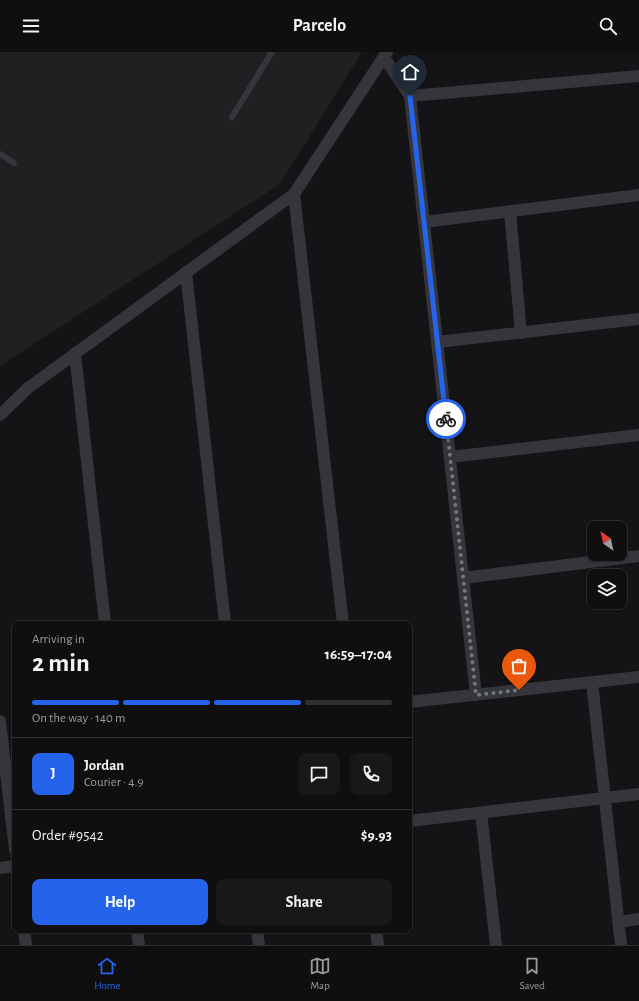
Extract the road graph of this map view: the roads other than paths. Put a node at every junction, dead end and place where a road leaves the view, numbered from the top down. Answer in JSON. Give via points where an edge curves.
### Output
{"nodes":[{"id":1,"x":272,"y":52,"type":"edge"},
{"id":2,"x":386,"y":55,"type":"edge"},
{"id":3,"x":639,"y":76,"type":"edge"},
{"id":4,"x":410,"y":96,"type":"junction"},
{"id":5,"x":232,"y":117,"type":"dead end"},
{"id":6,"x":0,"y":154,"type":"edge"},
{"id":7,"x":14,"y":163,"type":"dead end"},
{"id":8,"x":294,"y":194,"type":"junction"},
{"id":9,"x":639,"y":195,"type":"edge"},
{"id":10,"x":510,"y":211,"type":"junction"},
{"id":11,"x":424,"y":222,"type":"junction"},
{"id":12,"x":186,"y":272,"type":"junction"},
{"id":13,"x":639,"y":320,"type":"edge"},
{"id":14,"x":521,"y":333,"type":"junction"},
{"id":15,"x":437,"y":342,"type":"junction"},
{"id":16,"x":75,"y":353,"type":"junction"},
{"id":17,"x":0,"y":415,"type":"edge"},
{"id":18,"x":639,"y":435,"type":"edge"},
{"id":19,"x":450,"y":457,"type":"junction"},
{"id":20,"x":639,"y":556,"type":"edge"},
{"id":21,"x":463,"y":578,"type":"junction"},
{"id":22,"x":105,"y":621,"type":"edge"},
{"id":23,"x":225,"y":621,"type":"edge"},
{"id":24,"x":343,"y":621,"type":"edge"},
{"id":25,"x":639,"y":677,"type":"edge"},
{"id":26,"x":592,"y":682,"type":"junction"},
{"id":27,"x":476,"y":695,"type":"junction"},
{"id":28,"x":412,"y":702,"type":"edge"},
{"id":29,"x":0,"y":721,"type":"edge"},
{"id":30,"x":639,"y":794,"type":"edge"},
{"id":31,"x":12,"y":799,"type":"edge"},
{"id":32,"x":604,"y":799,"type":"junction"},
{"id":33,"x":481,"y":813,"type":"junction"},
{"id":34,"x":412,"y":822,"type":"edge"},
{"id":35,"x":12,"y":866,"type":"edge"},
{"id":36,"x":0,"y":868,"type":"edge"},
{"id":37,"x":639,"y":919,"type":"edge"},
{"id":38,"x":618,"y":922,"type":"junction"},
{"id":39,"x":24,"y":933,"type":"edge"},
{"id":40,"x":137,"y":933,"type":"edge"},
{"id":41,"x":257,"y":933,"type":"edge"},
{"id":42,"x":376,"y":933,"type":"edge"},
{"id":43,"x":26,"y":945,"type":"edge"},
{"id":44,"x":139,"y":945,"type":"edge"},
{"id":45,"x":259,"y":945,"type":"edge"},
{"id":46,"x":378,"y":945,"type":"edge"},
{"id":47,"x":496,"y":945,"type":"edge"},
{"id":48,"x":621,"y":945,"type":"edge"}],
"edges":[{"from":1,"to":5,"type":"lane"},
{"from":2,"to":4,"type":"street"},
{"from":2,"to":8,"type":"street"},
{"from":3,"to":4,"type":"street"},
{"from":4,"to":11,"type":"street"},
{"from":6,"to":7,"type":"lane"},
{"from":8,"to":12,"type":"street"},
{"from":8,"to":24,"type":"street"},
{"from":9,"to":10,"type":"street"},
{"from":10,"to":11,"type":"street"},
{"from":10,"to":14,"type":"street"},
{"from":11,"to":15,"type":"street"},
{"from":12,"to":16,"type":"street"},
{"from":12,"to":23,"type":"street"},
{"from":13,"to":14,"type":"street"},
{"from":14,"to":15,"type":"street"},
{"from":15,"to":19,"type":"street"},
{"from":16,"to":17,"type":"street","via":[[28,388]]},
{"from":16,"to":22,"type":"street"},
{"from":18,"to":19,"type":"street"},
{"from":19,"to":21,"type":"street"},
{"from":20,"to":21,"type":"street"},
{"from":21,"to":27,"type":"street"},
{"from":25,"to":26,"type":"street"},
{"from":26,"to":27,"type":"street"},
{"from":26,"to":32,"type":"street"},
{"from":27,"to":28,"type":"street"},
{"from":29,"to":31,"type":"street"},
{"from":30,"to":32,"type":"street"},
{"from":32,"to":33,"type":"street"},
{"from":32,"to":38,"type":"street"},
{"from":33,"to":34,"type":"street"},
{"from":33,"to":47,"type":"street"},
{"from":35,"to":36,"type":"street"},
{"from":37,"to":38,"type":"street"},
{"from":38,"to":48,"type":"street"},
{"from":39,"to":43,"type":"street"},
{"from":40,"to":44,"type":"street"},
{"from":41,"to":45,"type":"street"},
{"from":42,"to":46,"type":"street"}]}
